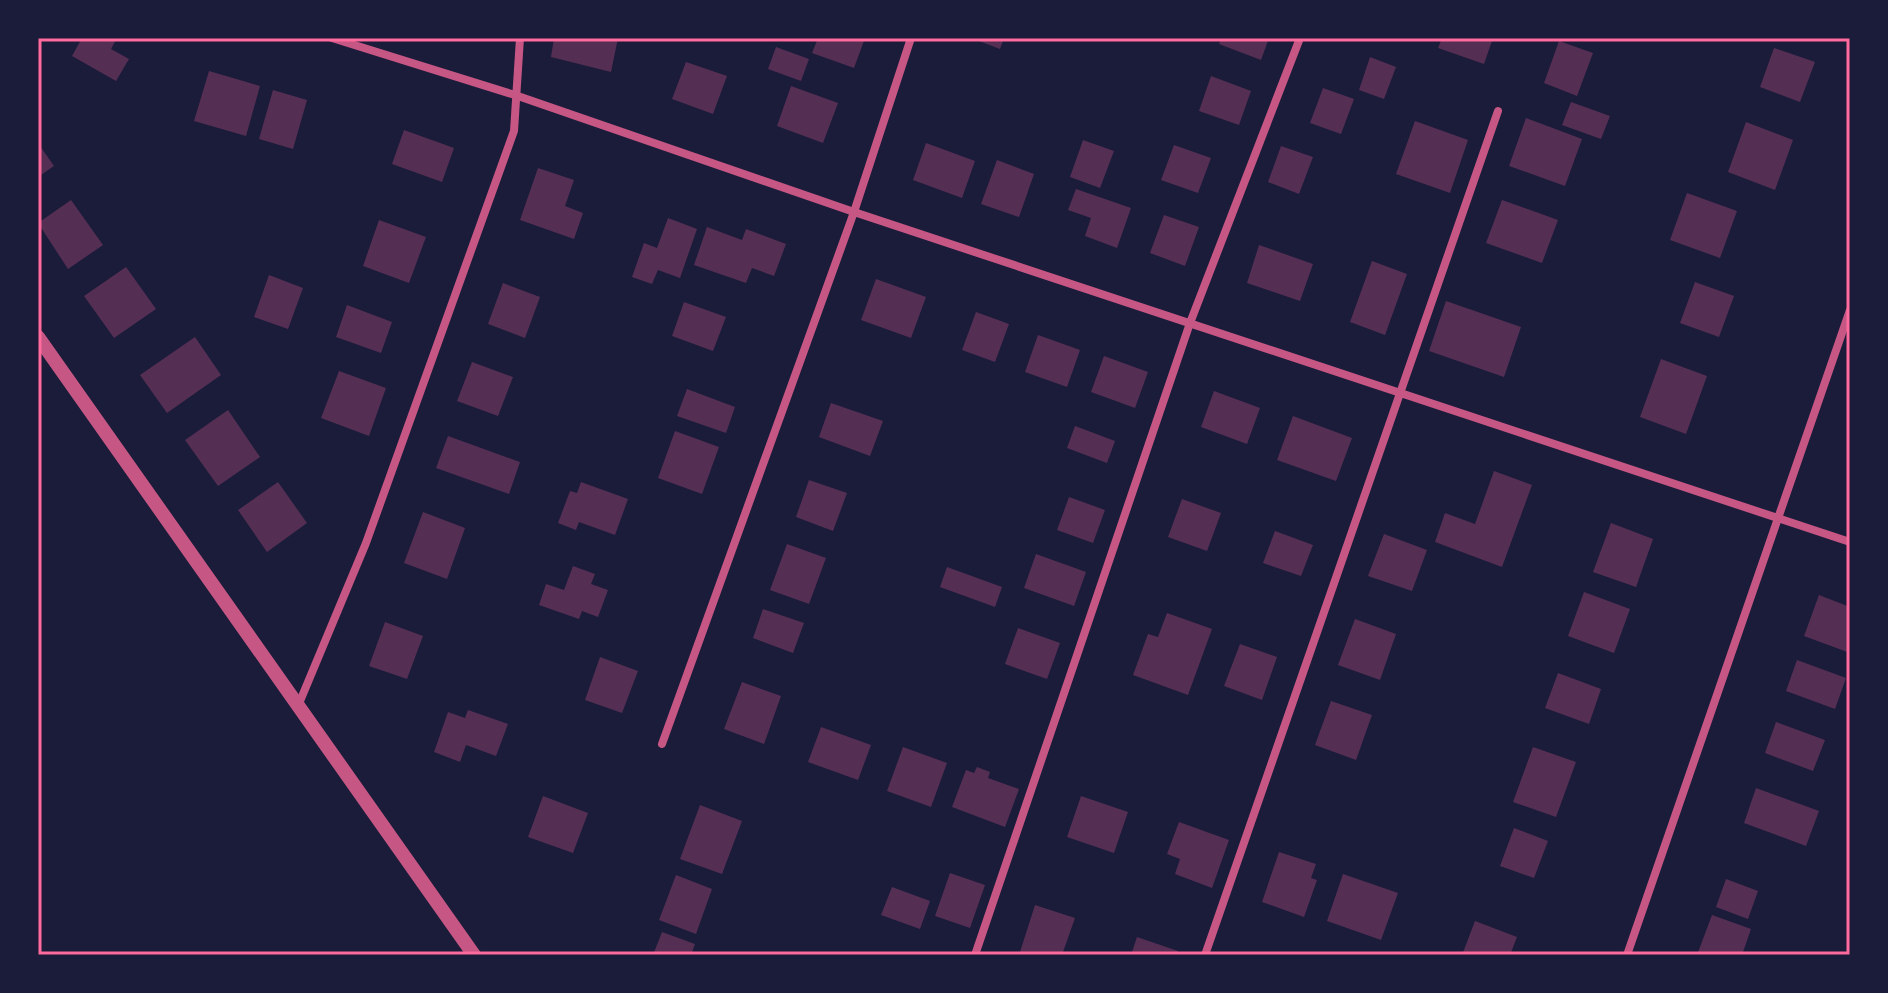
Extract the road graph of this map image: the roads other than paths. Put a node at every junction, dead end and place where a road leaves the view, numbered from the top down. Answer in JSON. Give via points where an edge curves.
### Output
{"nodes":[{"id":1,"x":332,"y":38,"type":"edge"},
{"id":2,"x":520,"y":38,"type":"edge"},
{"id":3,"x":911,"y":38,"type":"edge"},
{"id":4,"x":1300,"y":38,"type":"edge"},
{"id":5,"x":515,"y":95,"type":"junction"},
{"id":6,"x":1498,"y":111,"type":"dead end"},
{"id":7,"x":854,"y":212,"type":"junction"},
{"id":8,"x":1850,"y":310,"type":"edge"},
{"id":9,"x":1190,"y":323,"type":"junction"},
{"id":10,"x":38,"y":337,"type":"edge"},
{"id":11,"x":1399,"y":392,"type":"junction"},
{"id":12,"x":1777,"y":519,"type":"junction"},
{"id":13,"x":1850,"y":542,"type":"edge"},
{"id":14,"x":298,"y":706,"type":"junction"},
{"id":15,"x":662,"y":744,"type":"dead end"},
{"id":16,"x":474,"y":955,"type":"edge"},
{"id":17,"x":975,"y":955,"type":"edge"},
{"id":18,"x":1205,"y":955,"type":"edge"},
{"id":19,"x":1627,"y":955,"type":"edge"}],
"edges":[{"from":1,"to":5,"type":"street"},
{"from":2,"to":5,"type":"street"},
{"from":3,"to":7,"type":"street"},
{"from":4,"to":9,"type":"street"},
{"from":5,"to":7,"type":"street"},
{"from":5,"to":14,"type":"street","via":[[514,131],[366,543]]},
{"from":6,"to":11,"type":"street"},
{"from":7,"to":9,"type":"street"},
{"from":7,"to":15,"type":"street"},
{"from":8,"to":12,"type":"street"},
{"from":9,"to":11,"type":"street"},
{"from":9,"to":17,"type":"street"},
{"from":10,"to":14,"type":"street"},
{"from":11,"to":12,"type":"street"},
{"from":11,"to":18,"type":"street"},
{"from":12,"to":13,"type":"street"},
{"from":12,"to":19,"type":"street"},
{"from":14,"to":16,"type":"street"}]}
